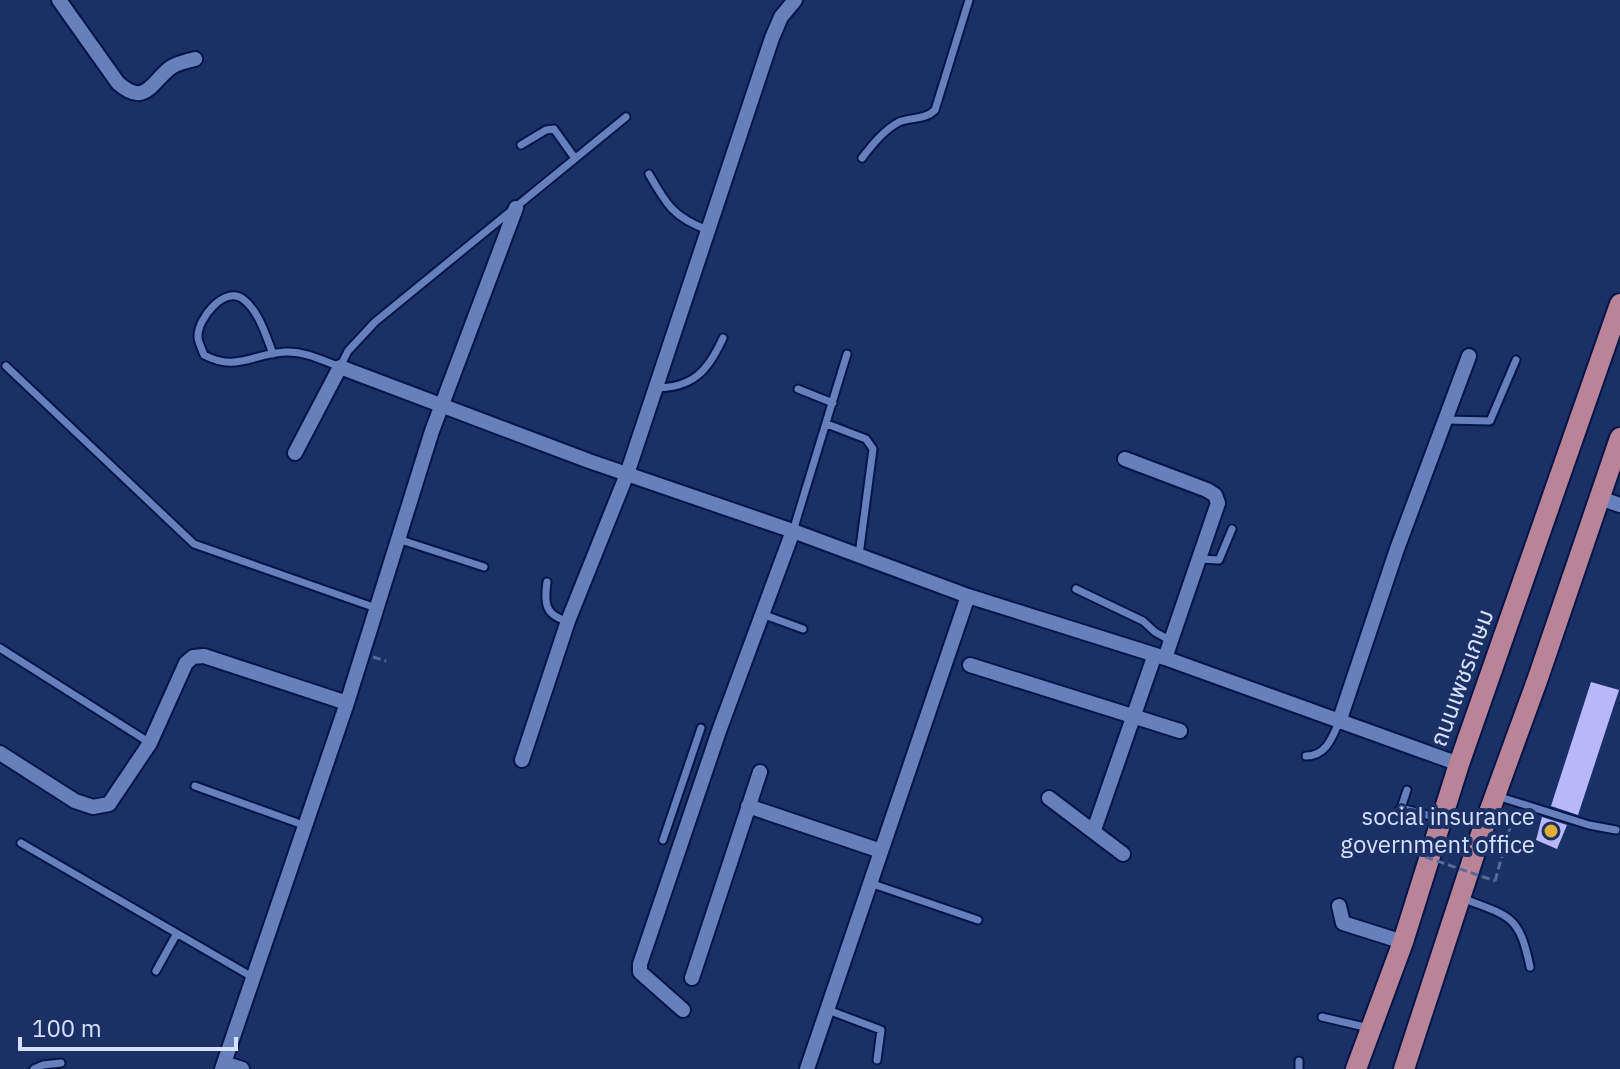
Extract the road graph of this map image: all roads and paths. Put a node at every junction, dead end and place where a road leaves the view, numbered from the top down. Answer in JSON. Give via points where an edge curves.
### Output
{"nodes":[{"id":1,"x":59,"y":0,"type":"edge"},
{"id":2,"x":795,"y":0,"type":"edge"},
{"id":3,"x":969,"y":0,"type":"edge"},
{"id":4,"x":195,"y":59,"type":"dead end"},
{"id":5,"x":626,"y":117,"type":"dead end"},
{"id":6,"x":521,"y":145,"type":"dead end"},
{"id":7,"x":574,"y":157,"type":"junction"},
{"id":8,"x":862,"y":158,"type":"dead end"},
{"id":9,"x":649,"y":174,"type":"dead end"},
{"id":10,"x":516,"y":208,"type":"junction"},
{"id":11,"x":708,"y":230,"type":"junction"},
{"id":12,"x":1620,"y":304,"type":"edge"},
{"id":13,"x":723,"y":338,"type":"dead end"},
{"id":14,"x":273,"y":354,"type":"junction"},
{"id":15,"x":847,"y":354,"type":"dead end"},
{"id":16,"x":1469,"y":356,"type":"dead end"},
{"id":17,"x":1516,"y":360,"type":"dead end"},
{"id":18,"x":6,"y":366,"type":"dead end"},
{"id":19,"x":340,"y":367,"type":"junction"},
{"id":20,"x":655,"y":388,"type":"junction"},
{"id":21,"x":798,"y":389,"type":"dead end"},
{"id":22,"x":833,"y":403,"type":"junction"},
{"id":23,"x":442,"y":404,"type":"junction"},
{"id":24,"x":1446,"y":419,"type":"junction"},
{"id":25,"x":827,"y":424,"type":"junction"},
{"id":26,"x":1620,"y":438,"type":"edge"},
{"id":27,"x":295,"y":453,"type":"dead end"},
{"id":28,"x":1125,"y":459,"type":"dead end"},
{"id":29,"x":627,"y":474,"type":"junction"},
{"id":30,"x":1599,"y":498,"type":"junction"},
{"id":31,"x":1620,"y":505,"type":"edge"},
{"id":32,"x":1232,"y":529,"type":"dead end"},
{"id":33,"x":793,"y":531,"type":"junction"},
{"id":34,"x":398,"y":539,"type":"junction"},
{"id":35,"x":859,"y":555,"type":"junction"},
{"id":36,"x":1200,"y":559,"type":"junction"},
{"id":37,"x":484,"y":567,"type":"dead end"},
{"id":38,"x":547,"y":582,"type":"dead end"},
{"id":39,"x":1076,"y":589,"type":"dead end"},
{"id":40,"x":968,"y":596,"type":"junction"},
{"id":41,"x":376,"y":608,"type":"junction"},
{"id":42,"x":762,"y":614,"type":"junction"},
{"id":43,"x":568,"y":621,"type":"junction"},
{"id":44,"x":803,"y":629,"type":"dead end"},
{"id":45,"x":1171,"y":641,"type":"junction"},
{"id":46,"x":0,"y":648,"type":"edge"},
{"id":47,"x":1160,"y":658,"type":"junction"},
{"id":48,"x":970,"y":665,"type":"dead end"},
{"id":49,"x":347,"y":703,"type":"junction"},
{"id":50,"x":1133,"y":718,"type":"junction"},
{"id":51,"x":1339,"y":722,"type":"junction"},
{"id":52,"x":701,"y":728,"type":"dead end"},
{"id":53,"x":1180,"y":731,"type":"dead end"},
{"id":54,"x":150,"y":743,"type":"junction"},
{"id":55,"x":0,"y":753,"type":"edge"},
{"id":56,"x":1306,"y":756,"type":"dead end"},
{"id":57,"x":522,"y":760,"type":"dead end"},
{"id":58,"x":1459,"y":764,"type":"junction"},
{"id":59,"x":689,"y":765,"type":"junction"},
{"id":60,"x":705,"y":771,"type":"junction"},
{"id":61,"x":760,"y":772,"type":"dead end"},
{"id":62,"x":195,"y":786,"type":"dead end"},
{"id":63,"x":1407,"y":790,"type":"dead end"},
{"id":64,"x":1049,"y":798,"type":"dead end"},
{"id":65,"x":1494,"y":798,"type":"junction"},
{"id":66,"x":748,"y":806,"type":"junction"},
{"id":67,"x":1401,"y":808,"type":"junction"},
{"id":68,"x":1440,"y":819,"type":"junction"},
{"id":69,"x":1389,"y":823,"type":"dead end"},
{"id":70,"x":306,"y":826,"type":"junction"},
{"id":71,"x":1094,"y":830,"type":"junction"},
{"id":72,"x":1616,"y":830,"type":"dead end"},
{"id":73,"x":663,"y":840,"type":"dead end"},
{"id":74,"x":21,"y":843,"type":"dead end"},
{"id":75,"x":881,"y":851,"type":"junction"},
{"id":76,"x":1414,"y":853,"type":"dead end"},
{"id":77,"x":1123,"y":854,"type":"dead end"},
{"id":78,"x":870,"y":883,"type":"junction"},
{"id":79,"x":1460,"y":897,"type":"junction"},
{"id":80,"x":1339,"y":906,"type":"dead end"},
{"id":81,"x":978,"y":920,"type":"dead end"},
{"id":82,"x":176,"y":935,"type":"junction"},
{"id":83,"x":1403,"y":942,"type":"junction"},
{"id":84,"x":1530,"y":967,"type":"dead end"},
{"id":85,"x":156,"y":971,"type":"dead end"},
{"id":86,"x":254,"y":978,"type":"junction"},
{"id":87,"x":692,"y":978,"type":"dead end"},
{"id":88,"x":683,"y":1010,"type":"dead end"},
{"id":89,"x":828,"y":1010,"type":"junction"},
{"id":90,"x":1322,"y":1017,"type":"dead end"},
{"id":91,"x":1371,"y":1028,"type":"junction"},
{"id":92,"x":877,"y":1060,"type":"dead end"},
{"id":93,"x":61,"y":1063,"type":"dead end"},
{"id":94,"x":223,"y":1066,"type":"edge"},
{"id":95,"x":34,"y":1069,"type":"edge"},
{"id":96,"x":242,"y":1069,"type":"edge"},
{"id":97,"x":807,"y":1069,"type":"edge"},
{"id":98,"x":1356,"y":1069,"type":"edge"},
{"id":99,"x":1404,"y":1069,"type":"edge"}],
"edges":[{"from":1,"to":4,"type":"street","via":[[128,92],[149,90],[169,69]]},
{"from":2,"to":11,"type":"street","via":[[772,38]]},
{"from":3,"to":8,"type":"lane","via":[[935,110],[897,123]]},
{"from":5,"to":7,"type":"lane"},
{"from":6,"to":7,"type":"lane","via":[[554,129]]},
{"from":7,"to":10,"type":"lane"},
{"from":9,"to":11,"type":"lane","via":[[677,215]]},
{"from":10,"to":19,"type":"lane","via":[[375,322]]},
{"from":10,"to":23,"type":"street"},
{"from":11,"to":20,"type":"street"},
{"from":12,"to":58,"type":"main road","name":"ถนนเพชรเกษม"},
{"from":13,"to":20,"type":"lane","via":[[699,376],[683,386]]},
{"from":14,"to":14,"type":"lane","via":[[251,307],[240,296],[216,303],[197,336],[204,355],[218,362]]},
{"from":14,"to":19,"type":"lane","via":[[306,354]]},
{"from":15,"to":22,"type":"lane"},
{"from":16,"to":24,"type":"street"},
{"from":17,"to":24,"type":"lane","via":[[1490,421]]},
{"from":18,"to":41,"type":"lane","via":[[194,544]]},
{"from":19,"to":23,"type":"street"},
{"from":19,"to":27,"type":"street"},
{"from":20,"to":29,"type":"street"},
{"from":21,"to":22,"type":"lane"},
{"from":22,"to":25,"type":"lane"},
{"from":23,"to":29,"type":"street"},
{"from":23,"to":34,"type":"street"},
{"from":24,"to":51,"type":"street"},
{"from":25,"to":33,"type":"lane"},
{"from":25,"to":35,"type":"lane","via":[[866,439],[873,449]]},
{"from":26,"to":30,"type":"main road"},
{"from":28,"to":36,"type":"street","via":[[1215,495],[1218,503]]},
{"from":29,"to":33,"type":"street"},
{"from":29,"to":43,"type":"street"},
{"from":30,"to":31,"type":"street"},
{"from":30,"to":65,"type":"main road"},
{"from":32,"to":36,"type":"lane","via":[[1219,560]]},
{"from":33,"to":35,"type":"street"},
{"from":33,"to":42,"type":"street"},
{"from":34,"to":37,"type":"lane"},
{"from":34,"to":41,"type":"street"},
{"from":35,"to":40,"type":"street"},
{"from":36,"to":45,"type":"street"},
{"from":38,"to":43,"type":"lane","via":[[548,612]]},
{"from":39,"to":45,"type":"lane","via":[[1143,621]]},
{"from":40,"to":47,"type":"street"},
{"from":40,"to":75,"type":"street"},
{"from":41,"to":49,"type":"street"},
{"from":42,"to":44,"type":"lane"},
{"from":42,"to":60,"type":"street"},
{"from":43,"to":57,"type":"street"},
{"from":45,"to":47,"type":"street"},
{"from":46,"to":54,"type":"lane"},
{"from":47,"to":50,"type":"street"},
{"from":47,"to":51,"type":"street"},
{"from":48,"to":50,"type":"street"},
{"from":49,"to":54,"type":"street","via":[[204,656],[193,657]]},
{"from":49,"to":70,"type":"street"},
{"from":50,"to":53,"type":"street"},
{"from":50,"to":71,"type":"street"},
{"from":51,"to":56,"type":"lane","via":[[1329,744],[1319,754]]},
{"from":51,"to":58,"type":"street"},
{"from":52,"to":59,"type":"lane"},
{"from":54,"to":55,"type":"street","via":[[109,804],[93,807]]},
{"from":58,"to":68,"type":"main road","name":"ถนนเพชรเกษม"},
{"from":59,"to":60,"type":"lane"},
{"from":59,"to":73,"type":"lane"},
{"from":60,"to":88,"type":"street","via":[[640,964],[640,972]]},
{"from":61,"to":66,"type":"street"},
{"from":62,"to":70,"type":"lane"},
{"from":63,"to":67,"type":"lane"},
{"from":64,"to":71,"type":"street"},
{"from":65,"to":72,"type":"lane"},
{"from":65,"to":76,"type":"path","bridge":true,"via":[[1511,824],[1495,881]]},
{"from":65,"to":79,"type":"main road"},
{"from":66,"to":75,"type":"street"},
{"from":66,"to":87,"type":"street"},
{"from":67,"to":68,"type":"lane"},
{"from":67,"to":69,"type":"lane"},
{"from":68,"to":83,"type":"main road","name":"ถนนเพชรเกษม"},
{"from":70,"to":86,"type":"street"},
{"from":71,"to":77,"type":"street"},
{"from":74,"to":82,"type":"lane"},
{"from":75,"to":78,"type":"street"},
{"from":78,"to":81,"type":"lane"},
{"from":78,"to":89,"type":"street"},
{"from":79,"to":84,"type":"lane","via":[[1519,925]]},
{"from":79,"to":99,"type":"main road"},
{"from":80,"to":83,"type":"street","via":[[1343,923]]},
{"from":82,"to":85,"type":"lane"},
{"from":82,"to":86,"type":"lane"},
{"from":83,"to":91,"type":"main road","name":"ถนนเพชรเกษม"},
{"from":86,"to":94,"type":"street"},
{"from":89,"to":92,"type":"lane","via":[[881,1030]]},
{"from":89,"to":97,"type":"street"},
{"from":90,"to":91,"type":"lane"},
{"from":91,"to":98,"type":"main road","name":"ถนนเพชรเกษม"},
{"from":93,"to":95,"type":"lane"},
{"from":94,"to":96,"type":"street"}]}
